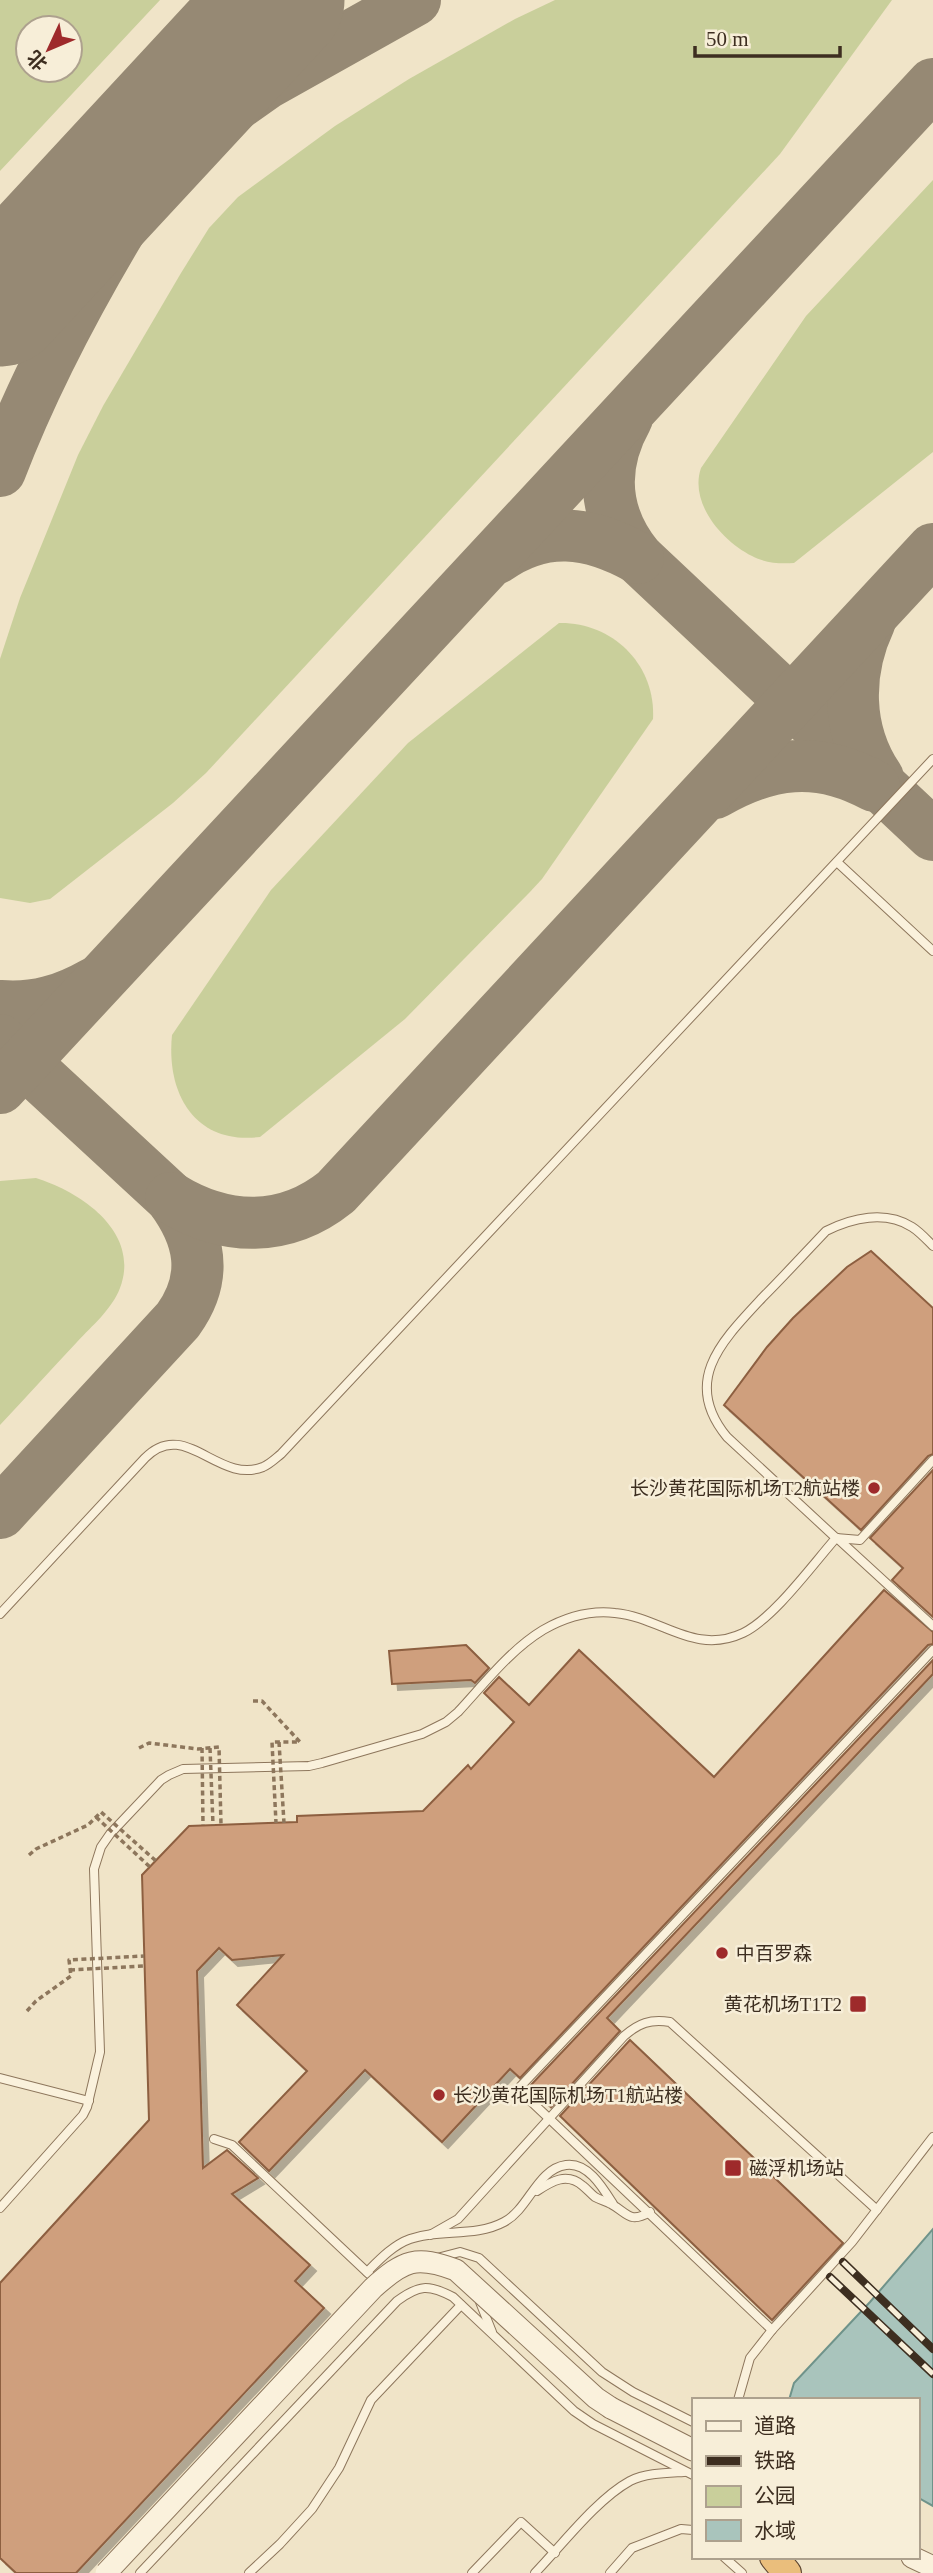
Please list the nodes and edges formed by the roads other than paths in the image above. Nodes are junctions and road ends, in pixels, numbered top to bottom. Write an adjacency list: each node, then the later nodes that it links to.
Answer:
1 (933, 759): 2 (lane)
2 (837, 862): 3 (lane); 7 (lane)
3 (933, 951)
4 (933, 1246): 6 (lane)
5 (933, 1460): 6 (lane)
6 (836, 1538): 8 (lane); 11 (lane)
7 (0, 1614)
8 (933, 1626)
9 (933, 1650): 12 (lane)
10 (0, 2078): 11 (lane)
11 (89, 2101): 17 (lane)
12 (549, 2117): 18 (lane); 19 (lane); 20 (lane)
13 (933, 2137): 18 (lane)
14 (214, 2138): 22 (lane)
15 (533, 2194): 16 (lane); 16 (lane); 20 (lane)
16 (612, 2204): 19 (lane)
17 (0, 2208)
18 (877, 2210): 25 (lane)
19 (650, 2213): 25 (lane)
20 (430, 2235): 22 (lane)
21 (407, 2268): 23 (lane); 26 (lane); 28 (lane); 39 (lane)
22 (367, 2272): 23 (lane)
23 (371, 2281): 37 (lane)
24 (461, 2305): 26 (lane); 40 (lane); 41 (lane)
25 (772, 2330): 27 (lane)
26 (493, 2335): 30 (lane)
27 (738, 2398)
28 (692, 2421)
29 (692, 2449): 38 (street, bridge)
30 (690, 2474): 32 (lane)
31 (692, 2530): 44 (lane)
32 (555, 2553): 42 (lane); 43 (lane)
33 (726, 2559): 45 (lane)
34 (776, 2559): 46 (highway)
35 (916, 2559): 36 (street)
36 (933, 2567)
37 (99, 2573)
38 (106, 2573)
39 (118, 2573)
40 (140, 2573)
41 (249, 2573)
42 (472, 2573)
43 (536, 2573)
44 (610, 2573)
45 (742, 2573)
46 (787, 2573)

